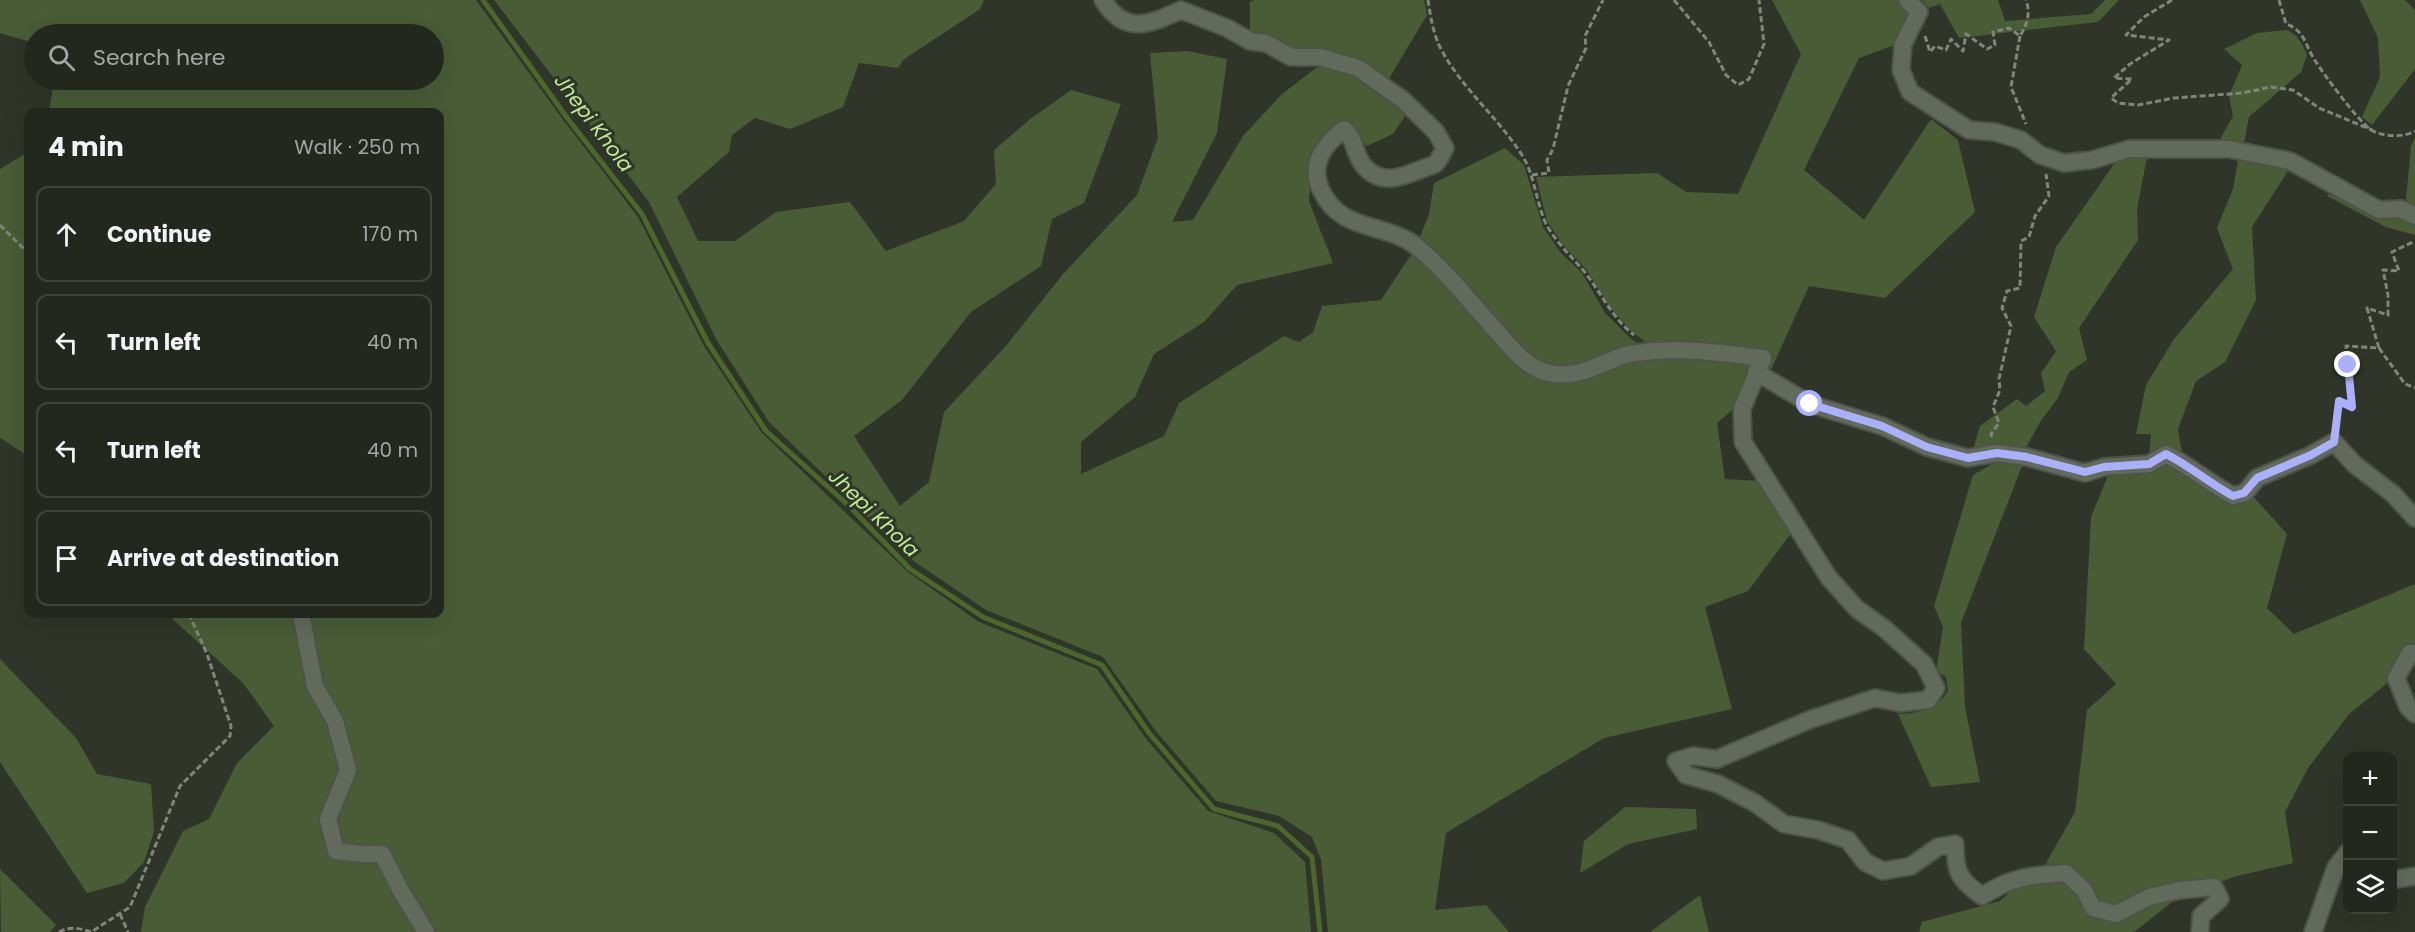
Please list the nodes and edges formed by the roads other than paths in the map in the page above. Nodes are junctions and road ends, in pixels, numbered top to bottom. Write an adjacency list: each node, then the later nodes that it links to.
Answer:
1 (1103, 0): 4 (street)
2 (1913, 6): 3 (street)
3 (2415, 216)
4 (1756, 372): 5 (street); 13 (street)
5 (2415, 518)
6 (302, 618): 12 (street)
7 (2415, 653): 8 (street)
8 (2415, 714)
9 (2343, 858): 14 (street)
10 (2415, 876): 11 (street)
11 (2397, 879)
12 (426, 932)
13 (2200, 932)
14 (2313, 932)

